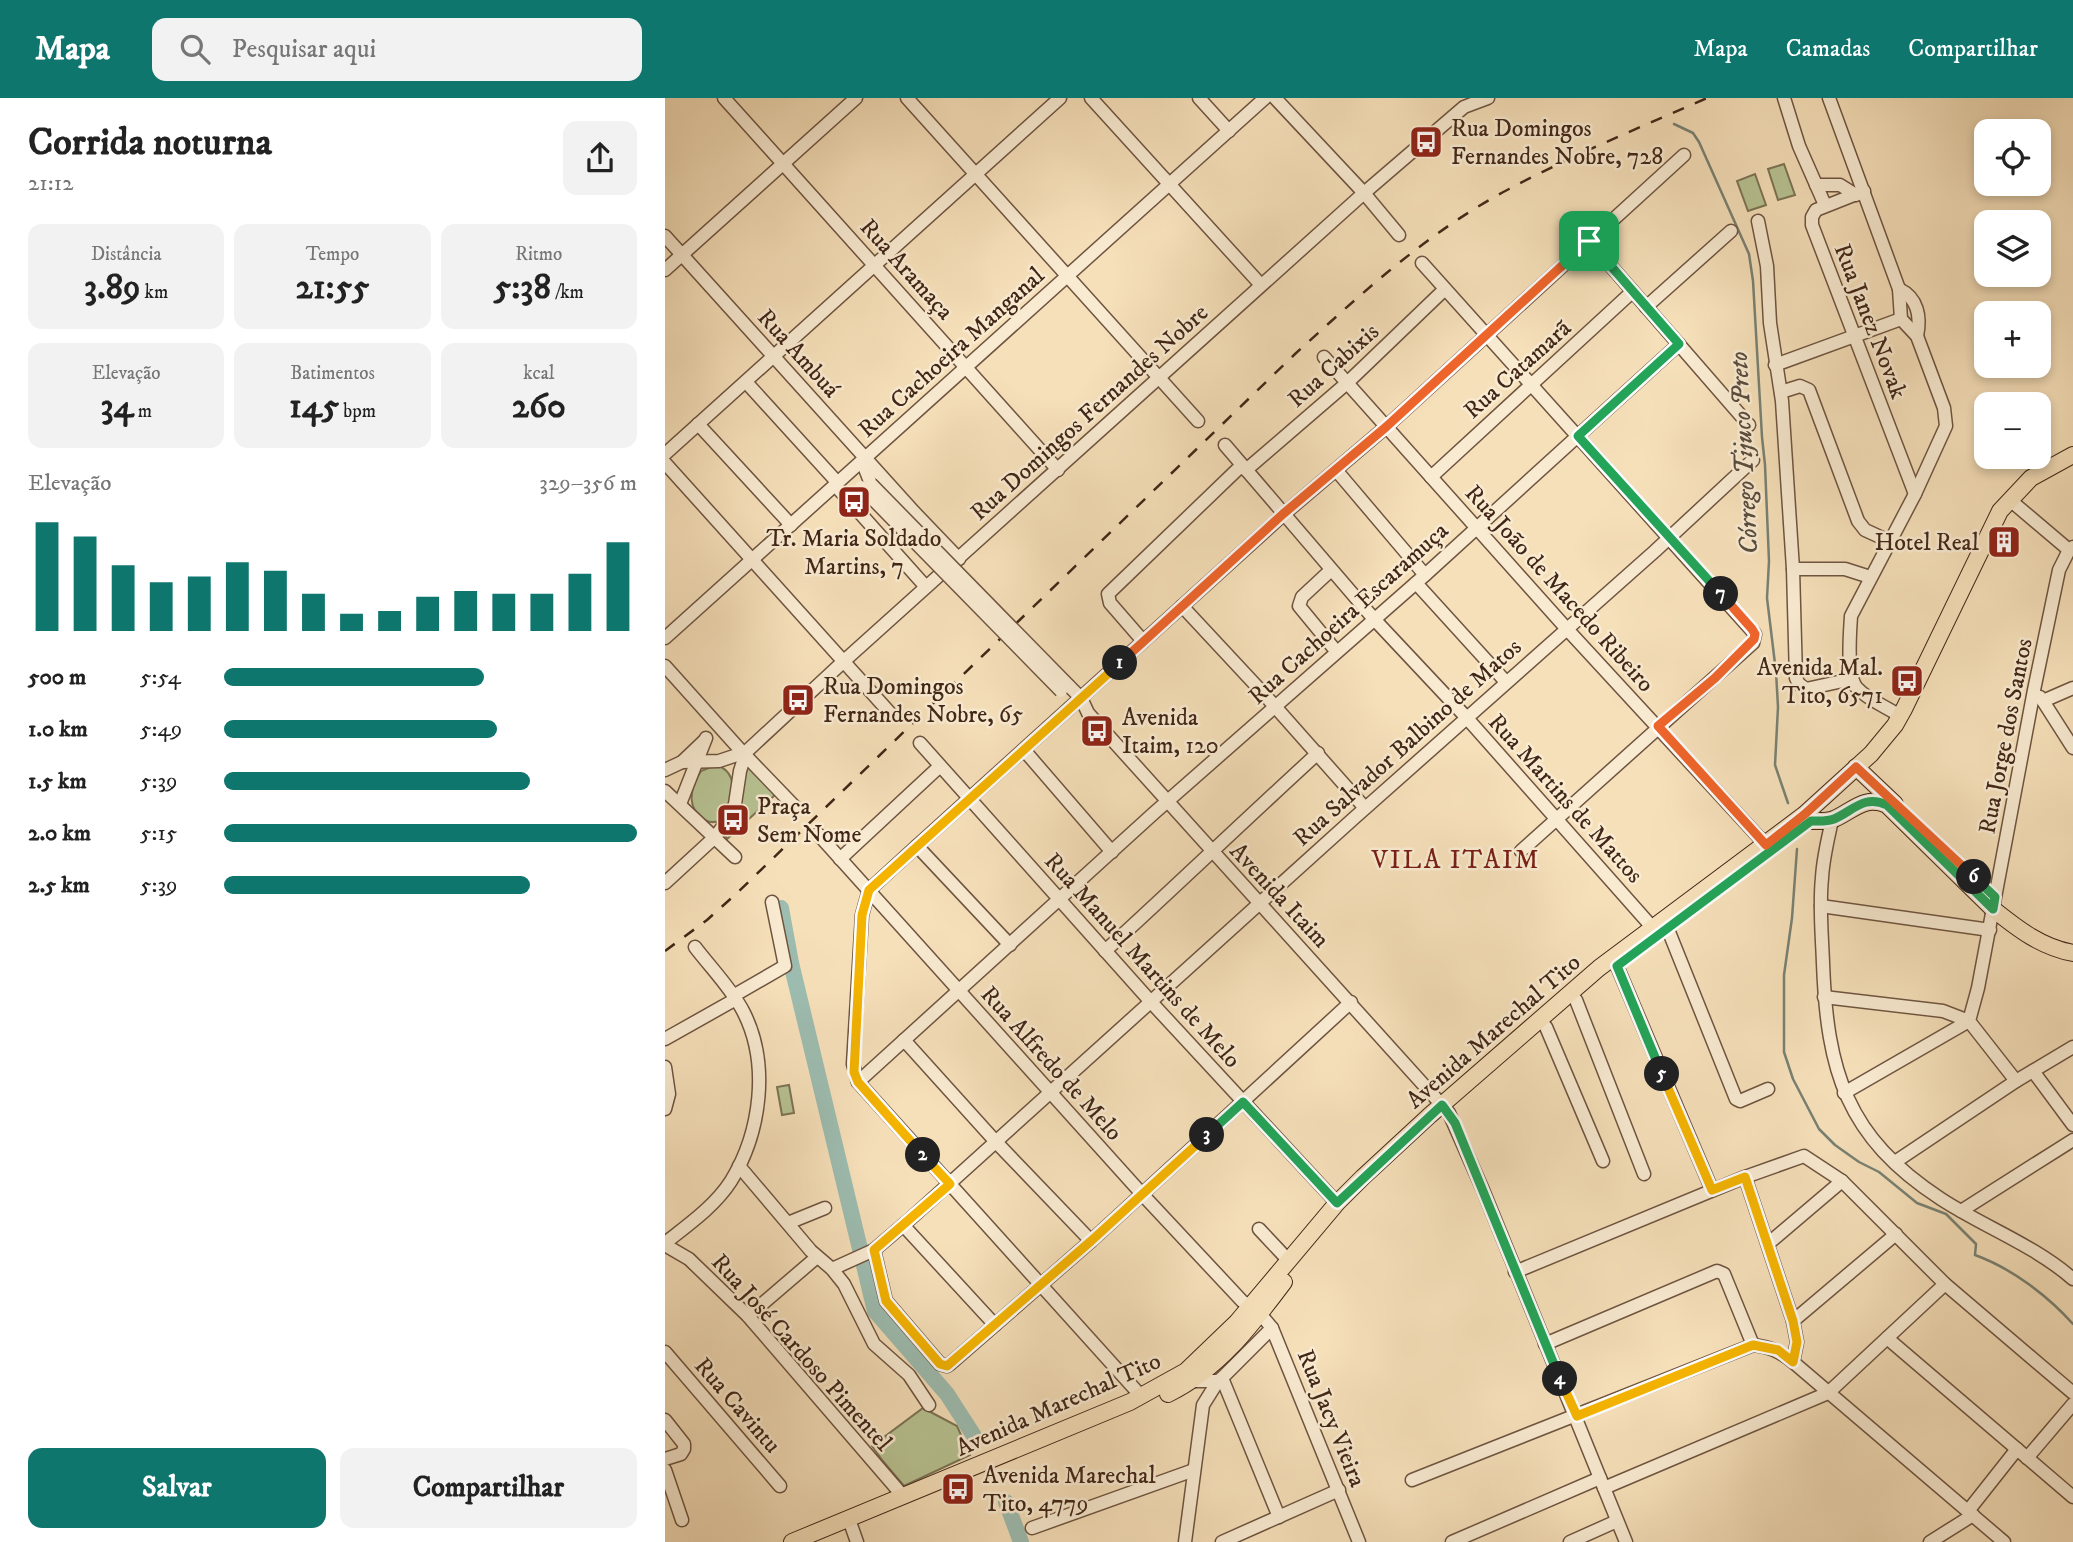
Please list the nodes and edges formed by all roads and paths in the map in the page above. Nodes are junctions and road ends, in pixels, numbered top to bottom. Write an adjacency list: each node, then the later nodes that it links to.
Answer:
1 (724, 98): 15 (street, Rua Aramaça)
2 (856, 98): 15 (street)
3 (907, 98): 16 (street)
4 (1060, 98): 16 (street)
5 (1090, 98): 17 (street)
6 (1199, 98): 13 (street)
7 (1265, 98): 13 (street, Rua Cachoeira Manganal)
8 (1275, 98): 19 (street)
9 (1488, 98): 12 (street)
10 (1784, 98): 18 (street)
11 (1829, 98): 20 (street)
12 (1467, 101): 19 (street, Rua Domingos Fernandes Nobre)
13 (1229, 131): 17 (street, Rua Cachoeira Manganal)
14 (1684, 155): 26 (street)
15 (784, 164): 27 (street); 29 (street, Rua Aramaça)
16 (975, 174): 29 (street); 31 (street)
17 (1169, 184): 31 (street, Rua Cachoeira Manganal); 32 (street)
18 (1816, 185): 20 (street); 21 (street)
19 (1364, 193): 24 (street); 32 (street, Rua Domingos Fernandes Nobre)
20 (1862, 196): 21 (street); 34 (street)
21 (1825, 205): 40 (street, Rua Janez Novak)
22 (1758, 221): 44 (street)
23 (1731, 232): 36 (street)
24 (1399, 235)
25 (665, 236): 27 (street, Rua Ambuá)
26 (1589, 241): 35 (street); 38 (street)
27 (682, 255): 30 (street); 42 (street, Rua Ambuá)
28 (1422, 263): 33 (street)
29 (875, 265): 42 (street); 45 (street, Rua Aramaça)
30 (665, 271)
31 (1067, 276): 45 (street, Rua Cachoeira Manganal); 46 (street)
32 (1261, 285): 46 (street, Rua Domingos Fernandes Nobre)
33 (1445, 289): 38 (street); 48 (street, Rua Cabixis)
34 (1899, 289): 37 (street); 39 (street)
35 (1632, 292): 36 (street); 49 (street, Rua Catamarã)
36 (1646, 307): 41 (street)
37 (1901, 318): 39 (street); 40 (street)
38 (1487, 334): 49 (street); 54 (street)
39 (1917, 336): 69 (street)
40 (1854, 337): 44 (street); 69 (street, Rua Janez Novak)
41 (1679, 344): 53 (street); 55 (street, Rua Cachoeira Escaramuça)
42 (774, 356): 47 (street); 58 (street, Rua Ambuá)
43 (1324, 357): 48 (street, Rua João de Macedo Ribeiro)
44 (1776, 365): 50 (street)
45 (967, 367): 58 (street, Rua Cachoeira Manganal); 63 (street, Rua Aramaça)
46 (1161, 377): 51 (street); 63 (street, Rua Domingos Fernandes Nobre)
47 (746, 382): 52 (street); 67 (street)
48 (1347, 383): 54 (street, Rua João de Macedo Ribeiro); 62 (street, Rua Cabixis)
49 (1531, 384): 55 (street); 66 (street, Rua Catamarã)
50 (1781, 392): 75 (street); 79 (street)
51 (1198, 421)
52 (698, 425): 57 (street); 72 (street)
53 (1749, 425)
54 (1386, 427): 64 (street); 66 (street, Rua João de Macedo Ribeiro)
55 (1578, 436): 73 (street, Rua Cachoeira Escaramuça); 74 (street)
56 (1225, 445): 62 (street, Rua Martins de Mattos)
57 (665, 454)
58 (863, 459): 65 (street, Rua Cachoeira Manganal); 68 (street, Avenida Itaim); 77 (street, Rua Ambuá)
59 (2067, 459): 70 (main road, Avenida Marechal Tito)
60 (1753, 460): 74 (street, Rua Salvador Balbino de Matos)
61 (665, 463): 78 (street)
62 (1244, 467): 71 (street, Rua Martins de Mattos); 88 (street, Rua Cabixis)
63 (1058, 470): 77 (street, Rua Domingos Fernandes Nobre)
64 (1336, 470): 71 (street); 82 (street)
65 (848, 473): 67 (street, Rua Cachoeira Manganal); 68 (street, Avenida Itaim)
66 (1431, 477): 73 (street, Rua João de Macedo Ribeiro)
67 (836, 484): 72 (street, Rua Cachoeira Manganal); 83 (street)
68 (866, 486): 96 (street, Avenida Itaim, bridge)
69 (1915, 494): 75 (street)
70 (2013, 503): 76 (street); 100 (main road, Avenida Marechal Tito)
71 (1283, 514): 80 (street, Rua Martins de Mattos); 84 (street)
72 (791, 525): 78 (street, Rua Cachoeira Manganal)
73 (1476, 528): 82 (street, Rua Cachoeira Escaramuça); 86 (street, Rua João de Macedo Ribeiro)
74 (1670, 537): 86 (street, Rua Salvador Balbino de Matos); 102 (street)
75 (1889, 541): 81 (street)
76 (2071, 548): 95 (street, Rua Jorge dos Santos)
77 (959, 559): 83 (street, Rua Domingos Fernandes Nobre)
78 (752, 560): 87 (street, Rua Cachoeira Manganal); 90 (street)
79 (1793, 569): 81 (street); 92 (street)
80 (1331, 570): 85 (street, Rua Martins de Mattos); 89 (street)
81 (1870, 577): 92 (street)
82 (1420, 579): 85 (street, Rua Cachoeira Escaramuça); 93 (street)
83 (926, 587): 90 (street, Rua Domingos Fernandes Nobre)
84 (1182, 606): 88 (street); 98 (street)
85 (1374, 619): 89 (street, Rua Cachoeira Escaramuça); 101 (street, Rua Martins de Mattos)
86 (1566, 628): 93 (street, Rua Salvador Balbino de Matos); 102 (street, Rua João de Macedo Ribeiro)
87 (665, 638)
88 (1143, 642): 96 (street)
89 (1336, 651): 98 (street, Rua Cachoeira Escaramuça)
90 (844, 661): 99 (street); 109 (street, Rua Domingos Fernandes Nobre)
91 (665, 666): 103 (street)
92 (1852, 679): 100 (street)
93 (1506, 682): 101 (street, Rua Salvador Balbino de Matos)
94 (2073, 688): 97 (street)
95 (2034, 690): 97 (street); 139 (street, Rua Jorge dos Santos)
96 (1077, 701): 107 (street); 118 (street, Avenida Itaim)
97 (2043, 701): 106 (street)
98 (1275, 706): 108 (street); 118 (street, Rua Cachoeira Escaramuça)
99 (890, 713)
100 (1900, 716): 114 (main road, Avenida Marechal Tito)
101 (1466, 717): 122 (street, Rua Salvador Balbino de Matos); 123 (street, Rua Martins de Mattos)
102 (1658, 726): 123 (street); 128 (street, Rua João de Macedo Ribeiro)
103 (720, 727): 104 (street); 109 (street)
104 (706, 738): 111 (street); 112 (street)
105 (920, 743): 113 (street, Rua Manuel Martins de Melo)
106 (2073, 748)
107 (1024, 750): 117 (street); 132 (street)
108 (1318, 753): 122 (street); 130 (street)
109 (745, 754): 110 (street, Rua Domingos Fernandes Nobre); 115 (street); 121 (street)
110 (719, 761): 111 (street, Rua Domingos Fernandes Nobre); 115 (street)
111 (698, 762): 112 (street, Rua Domingos Fernandes Nobre); 120 (street)
112 (673, 766)
113 (940, 766): 117 (street, Rua Manuel Martins de Melo); 134 (street)
114 (1862, 774): 119 (main road); 125 (main road, Avenida Marechal Tito); 128 (main road, Avenida Marechal Tito); 139 (main road)
115 (739, 779): 127 (street)
116 (665, 791): 120 (street)
117 (969, 799): 129 (street); 137 (street, Rua Manuel Martins de Melo)
118 (1167, 802): 130 (street, Avenida Itaim); 132 (street, Rua Cachoeira Escaramuça)
119 (1869, 802): 124 (main road); 139 (main road)
120 (680, 804): 127 (street)
121 (795, 807)
122 (1365, 808): 140 (street, Rua Salvador Balbino de Matos)
123 (1556, 819): 131 (street); 142 (street, Rua Martins de Mattos)
124 (1832, 820): 125 (main road); 141 (street)
125 (1811, 821): 142 (main road, Avenida Marechal Tito)
126 (818, 834): 134 (street, Rua Alfredo de Melo)
127 (715, 837): 133 (street); 135 (street)
128 (1766, 845): 142 (main road, Avenida Marechal Tito)
129 (917, 846): 136 (street); 144 (street)
130 (1212, 851): 140 (street, Avenida Itaim); 147 (street)
131 (1521, 851)
132 (1112, 852): 137 (street, Rua Cachoeira Escaramuça)
133 (735, 857)
134 (840, 859): 136 (street, Rua Alfredo de Melo)
135 (665, 883)
136 (869, 890): 150 (street, Rua Alfredo de Melo); 164 (street)
137 (1059, 900): 144 (street, Rua Cachoeira Escaramuça); 147 (street, Rua Manuel Martins de Melo)
138 (772, 901): 152 (street)
139 (1994, 903): 143 (street, Rua Jorge dos Santos); 145 (main road); 148 (main road)
140 (1259, 904): 154 (street, Rua Salvador Balbino de Matos); 155 (street, Avenida Itaim)
141 (1821, 906): 143 (street); 151 (street)
142 (1660, 927): 149 (main road, Avenida Marechal Tito); 165 (street, Rua Martins de Mattos); 170 (main road, Avenida Marechal Tito)
143 (1990, 930): 156 (street, Rua Jorge dos Santos)
144 (1010, 945): 150 (street, Rua Cachoeira Escaramuça)
145 (2073, 945)
146 (695, 947): 152 (street)
147 (1105, 951): 154 (street, Rua Manuel Martins de Melo)
148 (2073, 953)
149 (1617, 966): 153 (main road, Avenida Marechal Tito); 181 (street)
150 (959, 990): 159 (street, Rua Cachoeira Escaramuça); 166 (street, Rua Alfredo de Melo)
151 (1824, 997): 156 (street); 167 (street)
152 (734, 998): 158 (street); 176 (street)
153 (1576, 1000): 157 (main road, Avenida Marechal Tito); 177 (street)
154 (1151, 1002): 166 (street, Rua Salvador Balbino de Matos); 168 (street, Rua Manuel Martins de Melo)
155 (1351, 1002): 168 (street); 170 (street, Avenida Itaim)
156 (1969, 1021): 163 (street); 167 (street)
157 (1546, 1027): 170 (main road, Avenida Marechal Tito); 174 (street)
158 (665, 1039)
159 (904, 1040): 164 (street, Rua Cachoeira Escaramuça); 173 (street)
160 (2073, 1047): 162 (street)
161 (665, 1067): 169 (street)
162 (2033, 1071): 163 (street); 171 (street)
163 (2016, 1081): 175 (street)
164 (858, 1082): 180 (street)
165 (1768, 1090)
166 (1051, 1092): 173 (street, Rua Salvador Balbino de Matos); 182 (street, Rua Alfredo de Melo)
167 (1845, 1093): 175 (street)
168 (1243, 1102): 182 (street); 183 (street, Rua Manuel Martins de Melo)
169 (665, 1109)
170 (1445, 1109): 183 (main road, Avenida Marechal Tito); 197 (street, Avenida Itaim); 201 (main road, Avenida Marechal Tito)
171 (2073, 1125)
172 (2073, 1140): 185 (street)
173 (996, 1142): 180 (street, Rua Salvador Balbino de Matos); 190 (street)
174 (1603, 1161)
175 (1895, 1162): 185 (street)
176 (739, 1166): 186 (street); 192 (street)
177 (1644, 1174)
178 (1745, 1177): 179 (street); 181 (street); 191 (street)
179 (1842, 1181): 189 (street); 191 (street)
180 (950, 1184): 187 (street, Rua Salvador Balbino de Matos); 200 (street)
181 (1712, 1190): 197 (street)
182 (1142, 1194): 190 (street); 201 (street, Rua Alfredo de Melo)
183 (1337, 1203): 195 (main road, Avenida Marechal Tito)
184 (825, 1208): 186 (street)
185 (1961, 1211): 198 (street)
186 (788, 1223): 194 (street)
187 (903, 1225): 193 (street, Rua Salvador Balbino de Matos); 204 (street)
188 (1259, 1229): 195 (street)
189 (1896, 1234): 199 (street); 203 (street)
190 (1091, 1241): 200 (street)
191 (1769, 1243): 203 (street)
192 (665, 1244): 202 (street, Rua José Cardoso Pimentel)
193 (871, 1252): 196 (street, Rua Salvador Balbino de Matos); 204 (street)
194 (817, 1257): 196 (street); 202 (street)
195 (1289, 1261): 201 (main road, Avenida Marechal Tito)
196 (832, 1269): 217 (street)
197 (1515, 1272): 207 (street, Avenida Itaim)
198 (2073, 1279)
199 (1945, 1284): 206 (street); 214 (street)
200 (1040, 1286): 204 (street); 215 (street)
201 (1254, 1311): 205 (street, Rua Jacy Vieira); 211 (main road, Avenida Marechal Tito)
202 (748, 1316): 229 (street, Rua José Cardoso Pimentel)
203 (1793, 1321): 210 (street)
204 (995, 1325)
205 (1272, 1328): 212 (street); 228 (street, Rua Jacy Vieira)
206 (1887, 1338): 213 (street); 221 (street)
207 (1545, 1344): 208 (street); 219 (street, Avenida Itaim)
208 (1753, 1345): 210 (street); 219 (street)
209 (665, 1352): 227 (street, Rua Cavintu)
210 (1793, 1362): 213 (street)
211 (1189, 1376): 212 (street); 215 (main road, Avenida Marechal Tito); 218 (street); 236 (main road, Avenida Marechal Tito)
212 (1220, 1380): 218 (street); 233 (street)
213 (1828, 1393): 226 (street); 232 (street)
214 (2073, 1393)
215 (1141, 1396): 229 (main road, Avenida Marechal Tito)
216 (2073, 1404): 221 (street)
217 (929, 1405)
218 (1203, 1405): 224 (street)
219 (1577, 1416): 225 (street); 226 (street, Avenida Itaim)
220 (665, 1420): 222 (street)
221 (2022, 1453): 230 (street); 232 (street)
222 (665, 1459)
223 (665, 1470): 234 (street)
224 (1194, 1470): 237 (street); 242 (street)
225 (1412, 1480)
226 (1602, 1483): 235 (street, Avenida Itaim); 245 (street)
227 (780, 1486)
228 (1339, 1490): 233 (street); 244 (street, Rua Jacy Vieira)
229 (903, 1496): 231 (main road, Avenida Marechal Tito)
230 (2073, 1497)
231 (885, 1503): 236 (main road); 239 (main road, Avenida Marechal Tito)
232 (1970, 1513): 238 (street); 248 (street)
233 (1279, 1517): 243 (street)
234 (682, 1520)
235 (1618, 1521): 246 (street); 247 (street, Avenida Itaim)
236 (851, 1525): 240 (main road, Avenida Marechal Tito); 241 (street)
237 (1032, 1528)
238 (1989, 1537): 249 (street)
239 (792, 1542)
240 (811, 1542)
241 (857, 1542)
242 (1185, 1542)
243 (1222, 1542)
244 (1359, 1542)
245 (1452, 1542)
246 (1570, 1542)
247 (1626, 1542)
248 (1930, 1542)
249 (2004, 1542)

